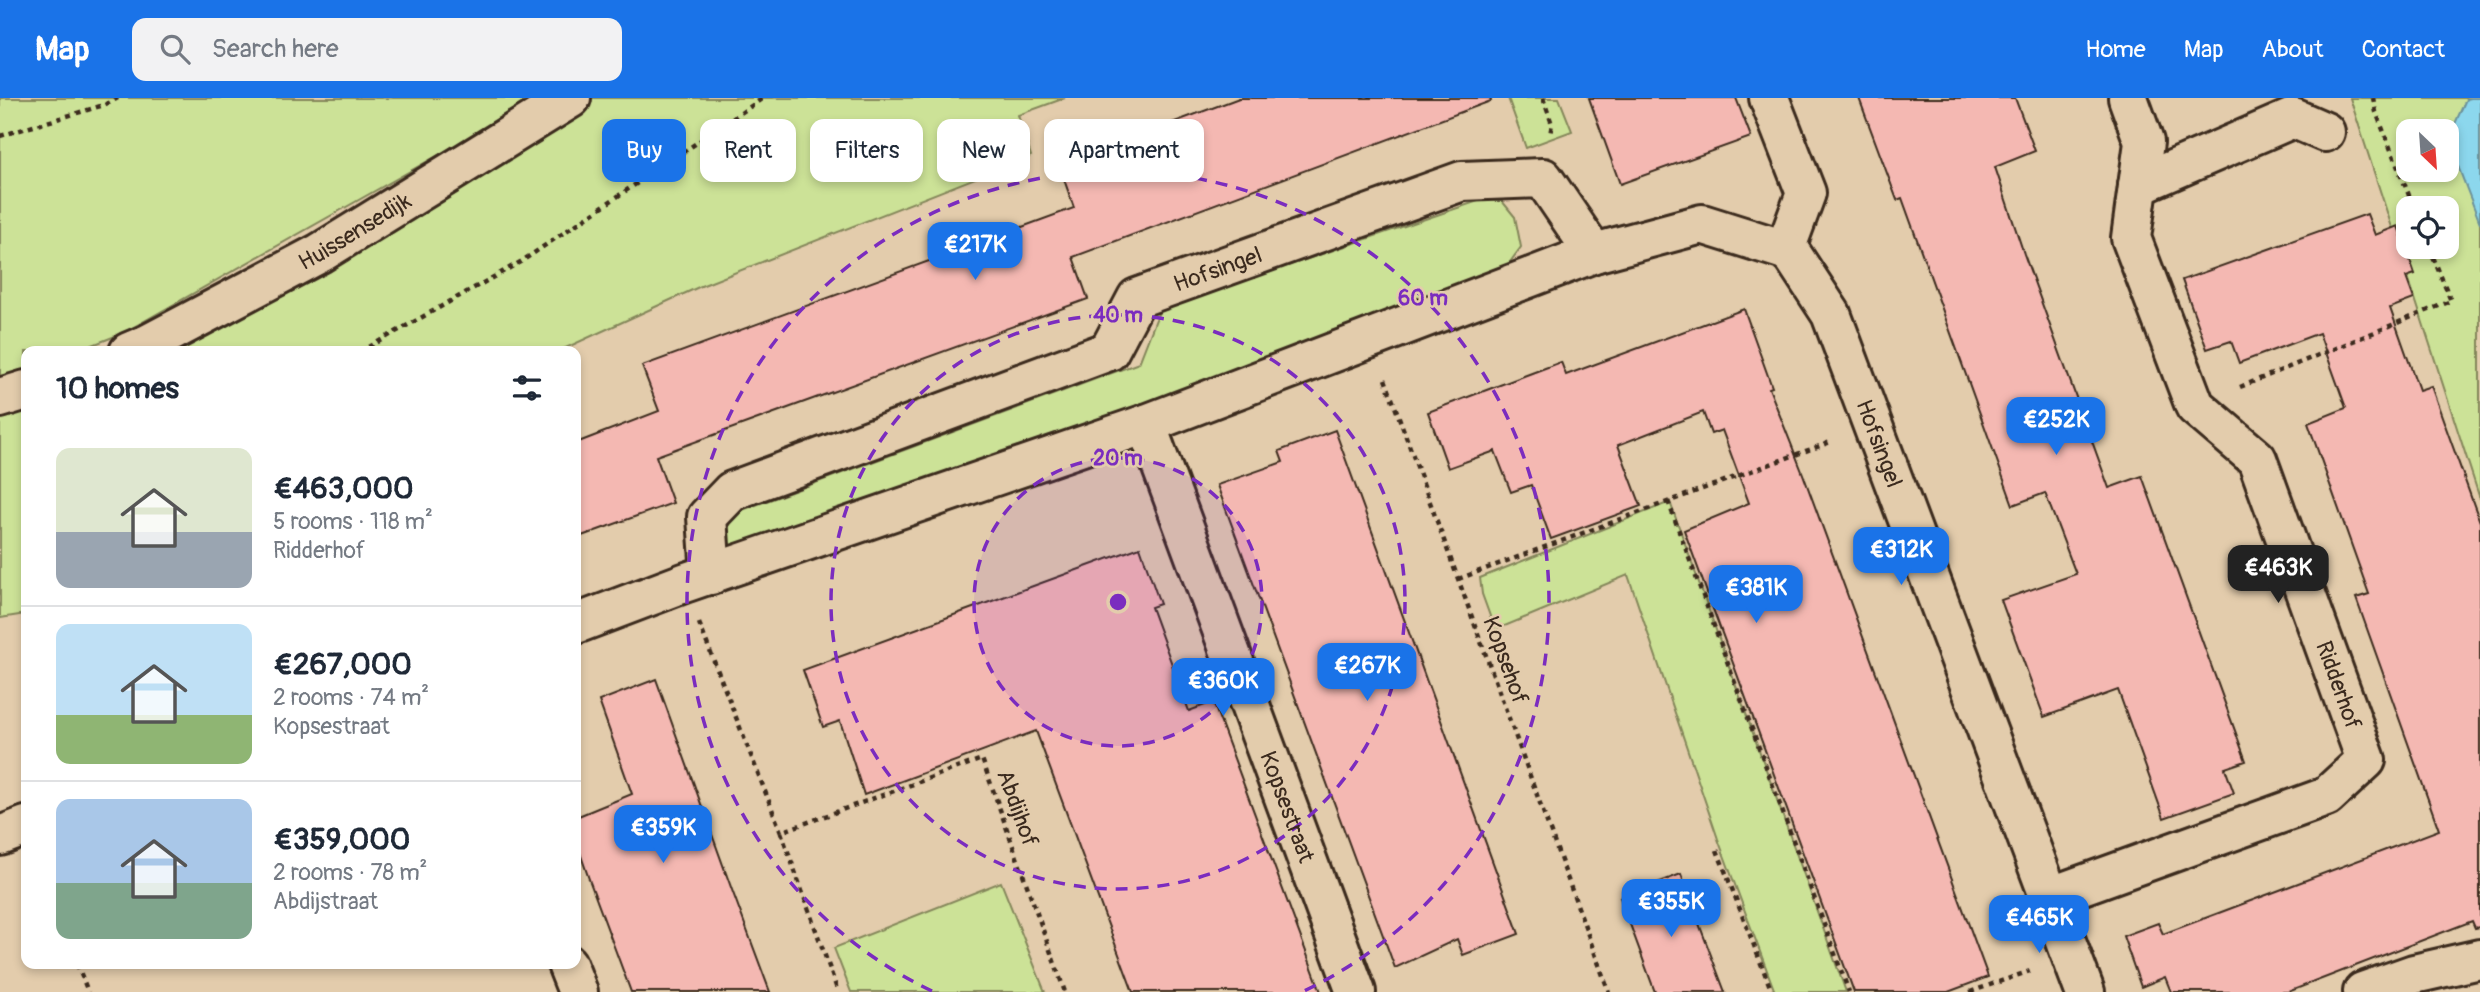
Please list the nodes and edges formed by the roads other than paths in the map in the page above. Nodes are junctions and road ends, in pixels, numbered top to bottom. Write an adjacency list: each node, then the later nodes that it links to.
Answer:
1 (571, 98): 8 (street, Huissensedijk)
2 (1769, 98): 6 (street)
3 (2127, 98): 5 (street, Ridderhof)
4 (2325, 132): 5 (street)
5 (2138, 185): 16 (street, Ridderhof)
6 (1785, 250): 7 (street); 16 (street, Hofsingel)
7 (1594, 253): 11 (street); 12 (street, Hofsingel)
8 (143, 346)
9 (21, 392): 10 (street)
10 (0, 398)
11 (1146, 424): 12 (street); 20 (street, Kopsestraat)
12 (697, 579): 13 (street)
13 (581, 622)
14 (21, 828): 15 (street)
15 (0, 836)
16 (2049, 897): 21 (street, Hofsingel)
17 (2480, 959): 22 (street)
18 (569, 969): 19 (street)
19 (578, 992)
20 (1356, 992)
21 (2085, 992)
22 (2363, 992)

